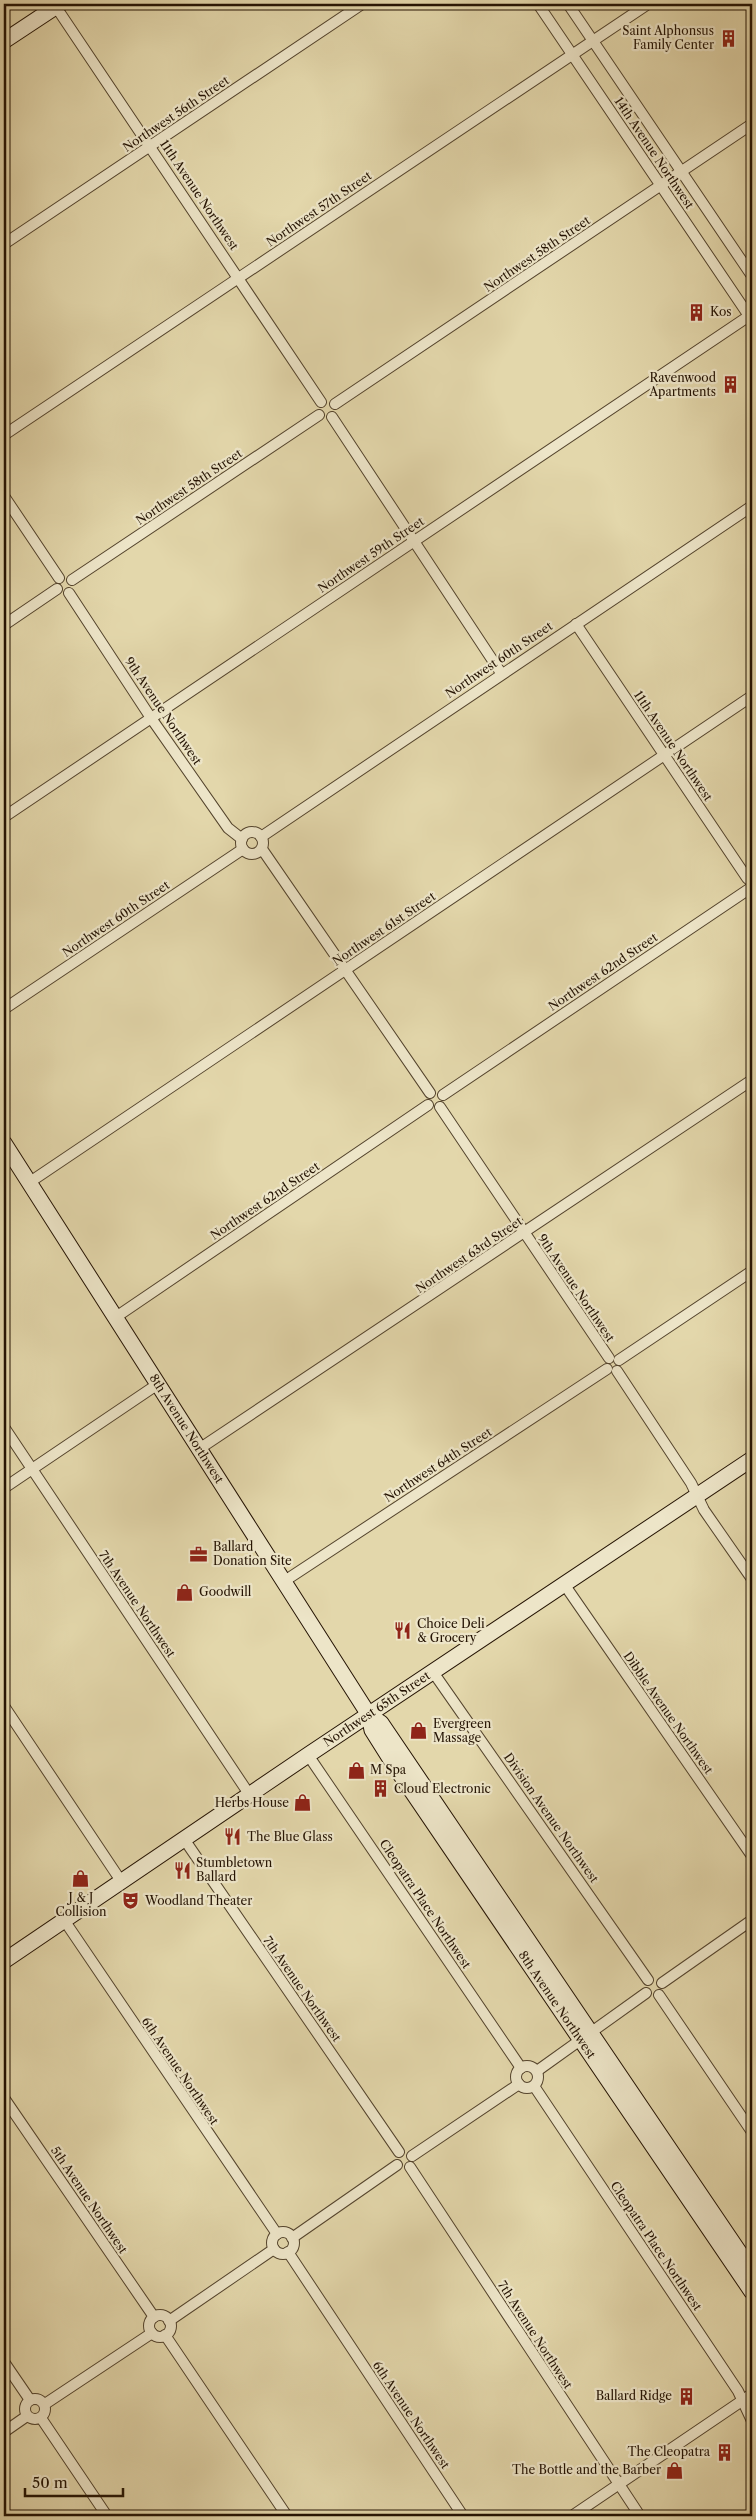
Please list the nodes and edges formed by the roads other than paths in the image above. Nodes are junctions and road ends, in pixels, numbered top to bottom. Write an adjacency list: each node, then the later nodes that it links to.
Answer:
1 (362, 4): 10 (street, Northwest 56th Street)
2 (538, 4): 8 (street, 14th Avenue Northwest)
3 (568, 4): 6 (street, 14th Avenue Northwest)
4 (648, 4): 6 (street, Northwest 57th Street)
5 (57, 5): 7 (main road); 10 (street, 11th Avenue Northwest)
6 (593, 41): 8 (street, Northwest 57th Street); 11 (street, 14th Avenue Northwest)
7 (4, 42)
8 (573, 54): 12 (street, 14th Avenue Northwest); 15 (street, Northwest 57th Street)
9 (752, 124): 11 (street, Northwest 58th Street)
10 (150, 146): 13 (street, Northwest 56th Street); 15 (street, 11th Avenue Northwest)
11 (682, 171): 12 (street, Northwest 58th Street); 14 (street, 14th Avenue Northwest)
12 (661, 185): 16 (street, 14th Avenue Northwest); 18 (street, Northwest 58th Street)
13 (4, 244)
14 (752, 276)
15 (239, 277): 17 (street, 11th Avenue Northwest); 21 (street, Northwest 57th Street)
16 (751, 315): 24 (street, Northwest 59th Street)
17 (321, 402): 18 (street); 19 (street)
18 (335, 404): 20 (street)
19 (320, 415): 20 (street); 26 (street, Northwest 58th Street)
20 (332, 417): 24 (street)
21 (4, 435)
22 (4, 496): 25 (street)
23 (752, 506): 29 (street, Northwest 60th Street)
24 (414, 542): 31 (street); 33 (street, Northwest 59th Street)
25 (59, 578): 26 (street); 27 (street)
26 (72, 580): 28 (street)
27 (57, 589): 28 (street); 30 (street)
28 (69, 593): 33 (street, 9th Avenue Northwest)
29 (576, 624): 31 (street, Northwest 60th Street); 34 (street, 11th Avenue Northwest)
30 (4, 626)
31 (501, 673): 36 (street, Northwest 60th Street)
32 (752, 696): 34 (street, Northwest 61st Street)
33 (151, 718): 35 (street, Northwest 59th Street); 37 (street, 9th Avenue Northwest)
34 (664, 755): 39 (street, 11th Avenue Northwest); 41 (street, Northwest 61st Street)
35 (4, 816)
36 (261, 837): 37 (street); 38 (street)
37 (242, 844): 38 (street); 42 (street, Northwest 60th Street)
38 (262, 849): 41 (street)
39 (752, 882)
40 (752, 887): 45 (street, Northwest 62nd Street)
41 (345, 970): 44 (street); 49 (street, Northwest 61st Street)
42 (4, 1009)
43 (752, 1080): 50 (street, Northwest 63rd Street)
44 (430, 1093): 45 (street); 46 (street)
45 (443, 1095): 47 (street)
46 (428, 1105): 47 (street); 52 (street, Northwest 62nd Street)
47 (440, 1108): 50 (street, 9th Avenue Northwest)
48 (4, 1143): 49 (main road, 8th Avenue Northwest)
49 (30, 1182): 52 (main road, 8th Avenue Northwest)
50 (524, 1233): 53 (street, 9th Avenue Northwest); 56 (street, Northwest 63rd Street)
51 (752, 1271): 53 (street, Northwest 64th Street)
52 (116, 1317): 54 (main road, 8th Avenue Northwest)
53 (613, 1364): 60 (street, 9th Avenue Northwest); 62 (street, Northwest 64th Street)
54 (158, 1384): 56 (main road, 8th Avenue Northwest); 58 (street)
55 (4, 1427): 58 (street, 7th Avenue Northwest)
56 (199, 1449): 62 (main road, 8th Avenue Northwest)
57 (752, 1459): 60 (main road, Northwest 65th Street)
58 (32, 1469): 59 (street); 68 (street, 7th Avenue Northwest)
59 (4, 1488)
60 (697, 1496): 61 (street, 9th Avenue Northwest); 63 (main road, Northwest 65th Street)
61 (752, 1579)
62 (284, 1582): 66 (main road, 8th Avenue Northwest)
63 (564, 1584): 64 (main road, Northwest 65th Street); 70 (street, Dibble Avenue Northwest)
64 (433, 1672): 66 (main road, Northwest 65th Street); 75 (street, Division Avenue Northwest)
65 (4, 1706): 71 (street)
66 (369, 1714): 67 (main road, Northwest 65th Street); 79 (main road, 8th Avenue Northwest)
67 (308, 1755): 68 (main road, Northwest 65th Street); 80 (street, Cleopatra Place Northwest)
68 (249, 1794): 69 (main road, Northwest 65th Street)
69 (184, 1840): 71 (main road, Northwest 65th Street); 86 (street, 7th Avenue Northwest)
70 (752, 1856)
71 (121, 1881): 72 (main road, Northwest 65th Street)
72 (64, 1920): 74 (main road, Northwest 65th Street); 90 (street, 6th Avenue Northwest)
73 (752, 1920): 76 (street)
74 (4, 1961)
75 (648, 1980): 76 (street); 77 (street)
76 (662, 1983): 78 (street)
77 (646, 1993): 78 (street); 79 (street)
78 (659, 1995): 85 (street)
79 (586, 2036): 81 (street); 94 (main road, 8th Avenue Northwest); 95 (main road, 8th Avenue Northwest)
80 (521, 2068): 81 (street); 82 (street)
81 (537, 2071): 83 (street)
82 (518, 2084): 83 (street); 87 (street)
83 (534, 2086): 103 (street, Cleopatra Place Northwest)
84 (4, 2098): 96 (street, 5th Avenue Northwest)
85 (752, 2132)
86 (399, 2152): 87 (street); 88 (street)
87 (412, 2156): 89 (street)
88 (397, 2165): 89 (street); 91 (street)
89 (410, 2167): 109 (street, 7th Avenue Northwest)
90 (277, 2234): 91 (street); 92 (street)
91 (292, 2238): 93 (street)
92 (274, 2249): 93 (street); 97 (street)
93 (288, 2252): 112 (street, 6th Avenue Northwest)
94 (752, 2271)
95 (752, 2292)
96 (154, 2317): 97 (street); 98 (street)
97 (169, 2321): 99 (street)
98 (152, 2334): 99 (street); 104 (street)
99 (165, 2335): 111 (street)
100 (4, 2362): 102 (street)
101 (752, 2394): 103 (street)
102 (30, 2400): 104 (street); 105 (street)
103 (742, 2401): 107 (street, Cleopatra Place Northwest); 109 (street)
104 (45, 2404): 106 (street)
105 (27, 2416): 106 (street); 108 (street)
106 (41, 2418): 110 (street)
107 (752, 2421)
108 (4, 2432)
109 (619, 2485): 113 (street); 114 (street, 7th Avenue Northwest)
110 (107, 2516)
111 (287, 2516)
112 (463, 2516)
113 (572, 2516)
114 (640, 2516)

